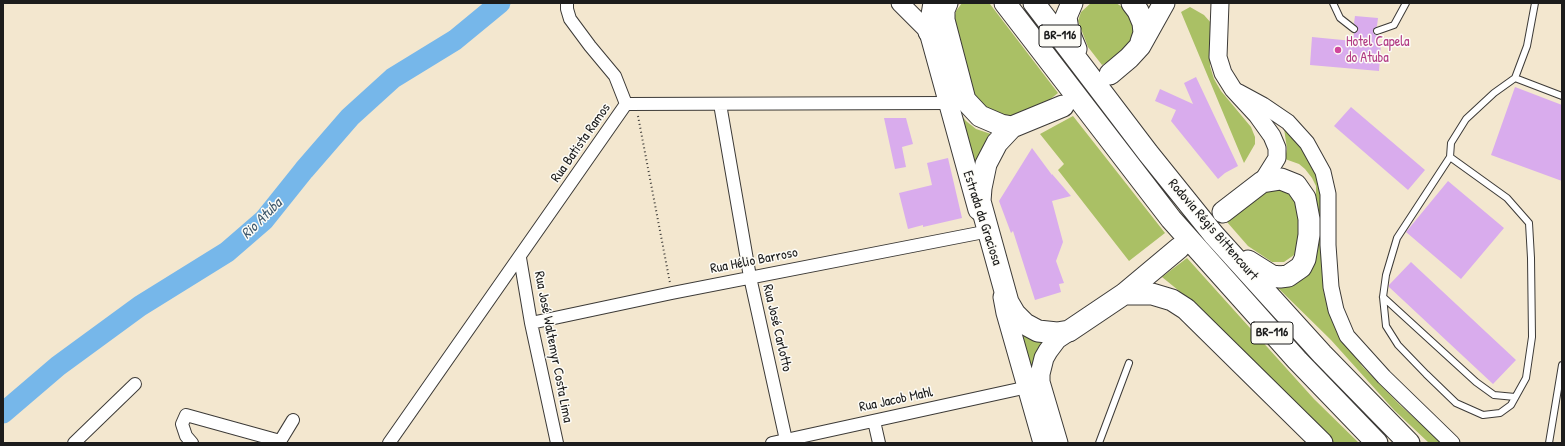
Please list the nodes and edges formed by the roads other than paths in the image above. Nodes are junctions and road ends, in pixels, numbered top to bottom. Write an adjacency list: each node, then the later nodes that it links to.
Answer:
1 (567, 3): 27 (street)
2 (900, 3): 18 (main road, Estrada da Graciosa)
3 (934, 3): 18 (highway)
4 (947, 3): 29 (highway)
5 (999, 3): 15 (highway)
6 (1005, 3): 15 (highway, Rodovia Régis Bittencourt / BR-116)
7 (1034, 3): 20 (highway, Rodovia Régis Bittencourt / BR-116)
8 (1072, 3): 20 (highway)
9 (1132, 3): 19 (highway)
10 (1164, 3): 19 (highway)
11 (1220, 3): 23 (main road)
12 (1333, 3): 16 (lane)
13 (1406, 3): 17 (lane)
14 (1535, 3): 22 (lane)
15 (1022, 25): 62 (highway, Rodovia Régis Bittencourt / BR-116)
16 (1354, 29)
17 (1377, 31)
18 (929, 32): 25 (main road, Estrada da Graciosa)
19 (1140, 46): 21 (highway)
20 (1085, 70): 34 (highway, Rodovia Régis Bittencourt / BR-116)
21 (1110, 74)
22 (1514, 78): 24 (lane); 30 (lane)
23 (1233, 88): 31 (main road); 64 (street)
24 (1562, 96)
25 (949, 103): 26 (street); 33 (main road, Estrada da Graciosa)
26 (720, 104): 27 (street); 38 (street, Rua José Carlotto)
27 (631, 105): 36 (street, Rua Batista Ramos)
28 (1064, 106): 29 (highway)
29 (1012, 127): 37 (highway)
30 (1450, 157): 40 (lane); 47 (lane)
31 (1262, 182): 32 (highway); 34 (highway)
32 (1223, 212)
33 (984, 232): 37 (main road, Estrada da Graciosa); 38 (street, Rua Hélio Barroso)
34 (1214, 235): 63 (highway, Rodovia Régis Bittencourt / BR-116)
35 (1179, 248): 39 (highway)
36 (520, 258): 41 (street, Rua José Waltemyr Costa Lima); 54 (street, Rua Batista Ramos)
37 (999, 270): 42 (highway); 46 (main road, Estrada da Graciosa)
38 (750, 277): 41 (street, Rua Hélio Barroso); 50 (street, Rua José Carlotto)
39 (1124, 294): 42 (highway); 61 (highway)
40 (1383, 297): 47 (lane); 47 (lane)
41 (531, 323): 55 (street, Rua José Waltemyr Costa Lima)
42 (1069, 331): 59 (main road)
43 (1129, 363): 60 (lane)
44 (1562, 365): 65 (lane)
45 (135, 384): 52 (street)
46 (1028, 387): 49 (street, Rua Jacob Mahl); 58 (main road, Estrada da Graciosa)
47 (1515, 397)
48 (294, 420): 51 (street)
49 (874, 421): 50 (street, Rua Jacob Mahl); 57 (street)
50 (786, 440): 56 (street, Rua Jacob Mahl)
51 (280, 442): 53 (street)
52 (74, 443)
53 (192, 443)
54 (389, 443)
55 (557, 443)
56 (772, 443)
57 (879, 443)
58 (1043, 443)
59 (1058, 443)
60 (1099, 443)
61 (1322, 443)
62 (1377, 443)
63 (1409, 443)
64 (1452, 443)
65 (1549, 443)

